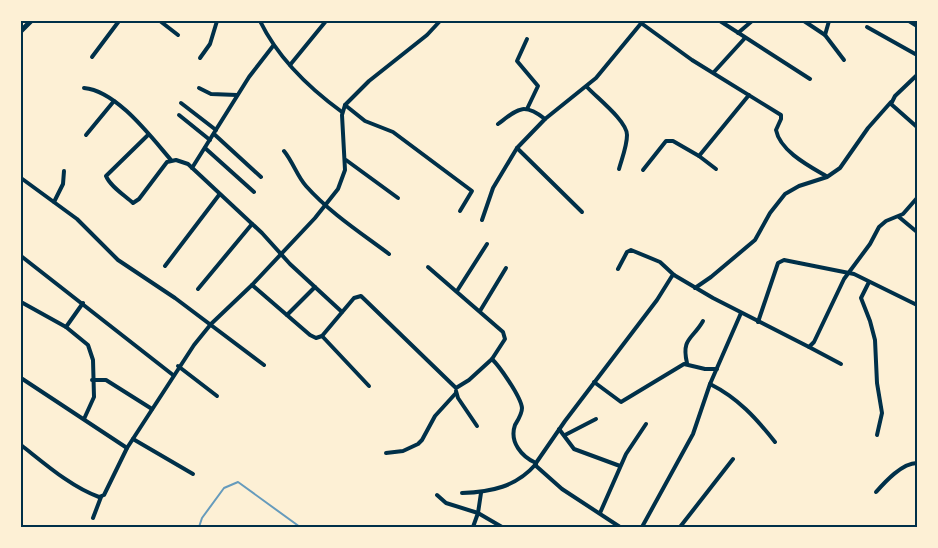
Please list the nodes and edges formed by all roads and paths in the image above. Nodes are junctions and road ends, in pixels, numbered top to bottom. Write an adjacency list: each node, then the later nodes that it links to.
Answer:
1 (31, 21): 16 (main road)
2 (119, 21): 24 (street)
3 (160, 21): 18 (street)
4 (217, 21): 25 (street)
5 (260, 21): 22 (street)
6 (326, 21): 27 (street)
7 (440, 21): 39 (street)
8 (720, 21): 17 (street)
9 (752, 21): 17 (street)
10 (804, 21): 19 (street)
11 (829, 21): 19 (street)
12 (909, 21): 14 (street)
13 (642, 22): 28 (street); 31 (street)
14 (917, 26)
15 (867, 27): 23 (street)
16 (21, 31)
17 (738, 33): 20 (street)
18 (178, 35)
19 (825, 35): 26 (street)
20 (745, 38): 28 (street); 30 (street)
21 (527, 39): 40 (street)
22 (273, 46): 27 (street); 35 (street)
23 (917, 55)
24 (92, 57)
25 (200, 58)
26 (844, 60)
27 (290, 65): 41 (street)
28 (714, 72): 34 (street)
29 (917, 75): 37 (street)
30 (810, 79)
31 (586, 87): 43 (street); 57 (street)
32 (84, 88): 36 (street)
33 (199, 88): 35 (street)
34 (749, 94): 53 (street); 62 (street)
35 (237, 95): 46 (street)
36 (114, 102): 47 (street); 48 (street)
37 (891, 102): 45 (street); 62 (street)
38 (181, 103): 46 (street)
39 (345, 105): 41 (street); 70 (street)
40 (527, 109): 43 (street); 44 (street)
41 (342, 112): 55 (street)
42 (179, 115): 49 (street)
43 (545, 119): 51 (street)
44 (498, 124)
45 (917, 127)
46 (215, 132): 49 (street); 61 (street)
47 (86, 135)
48 (148, 135): 54 (street); 54 (street)
49 (210, 140): 50 (street)
50 (205, 148): 56 (street); 64 (street)
51 (517, 148): 71 (street); 73 (street)
52 (284, 151): 69 (street)
53 (699, 156): 58 (street); 59 (street)
54 (171, 160): 56 (street)
55 (346, 160): 66 (street); 69 (street)
56 (192, 168): 65 (street)
57 (619, 169)
58 (643, 170)
59 (716, 170)
60 (64, 171): 68 (street)
61 (261, 177)
62 (826, 177): 89 (street)
63 (21, 178): 68 (street)
64 (254, 192)
65 (219, 195): 74 (street); 80 (street)
66 (398, 198)
67 (917, 198): 72 (street)
68 (54, 202): 101 (street)
69 (326, 206): 77 (street); 78 (street)
70 (460, 211)
71 (582, 212)
72 (899, 217): 75 (street); 84 (street)
73 (482, 220)
74 (252, 224): 77 (street); 90 (street)
75 (917, 232)
76 (487, 244): 91 (street)
77 (281, 254): 87 (street); 88 (street)
78 (389, 254)
79 (21, 256): 93 (street)
80 (165, 266)
81 (428, 267): 91 (street)
82 (506, 268): 95 (street)
83 (618, 268): 85 (street)
84 (848, 272): 86 (street); 100 (street); 104 (street)
85 (674, 275): 89 (street); 114 (street)
86 (869, 282): 94 (street); 126 (street)
87 (252, 285): 98 (street); 101 (street)
88 (315, 287): 96 (street); 98 (street)
89 (695, 288): 97 (street)
90 (198, 290)
91 (457, 291): 95 (street)
92 (21, 302): 102 (street)
93 (83, 303): 102 (street); 111 (street)
94 (917, 305)
95 (480, 311): 105 (street)
96 (342, 312): 103 (street); 117 (street)
97 (741, 313): 100 (street); 110 (street)
98 (287, 315): 103 (street)
99 (703, 321): 106 (street)
100 (758, 322): 104 (street)
101 (211, 324): 108 (street); 109 (street)
102 (66, 327): 113 (street)
103 (322, 336): 116 (street)
104 (809, 347): 107 (street)
105 (492, 359): 117 (street); 134 (street)
106 (687, 363): 110 (street); 114 (street)
107 (841, 364)
108 (264, 365)
109 (178, 366): 111 (street); 118 (street)
110 (717, 369): 115 (street)
111 (173, 375): 119 (street)
112 (21, 378): 120 (street)
113 (92, 380): 119 (street); 120 (street)
114 (594, 382): 124 (street)
115 (710, 384): 128 (street); 148 (street)
116 (369, 386)
117 (456, 390): 123 (street); 131 (street)
118 (217, 396)
119 (152, 409): 127 (street)
120 (84, 419): 130 (street)
121 (596, 419): 125 (street)
122 (646, 424): 135 (street)
123 (477, 426)
124 (559, 429): 125 (street); 134 (street)
125 (565, 435): 135 (street)
126 (877, 435)
127 (133, 439): 130 (street); 136 (street)
128 (775, 442)
129 (21, 445): 141 (street)
130 (127, 448): 141 (street)
131 (386, 453)
132 (733, 459): 149 (street)
133 (917, 463): 137 (street)
134 (535, 464): 139 (street); 143 (street)
135 (620, 466): 143 (street)
136 (193, 474)
137 (876, 492)
138 (462, 493): 139 (street)
139 (481, 493): 142 (street)
140 (436, 495): 142 (street)
141 (101, 496): 144 (street)
142 (478, 513): 145 (street); 146 (street)
143 (600, 513): 147 (street)
144 (93, 518)
145 (473, 527)
146 (502, 527)
147 (620, 527)
148 (642, 527)
149 (680, 527)

